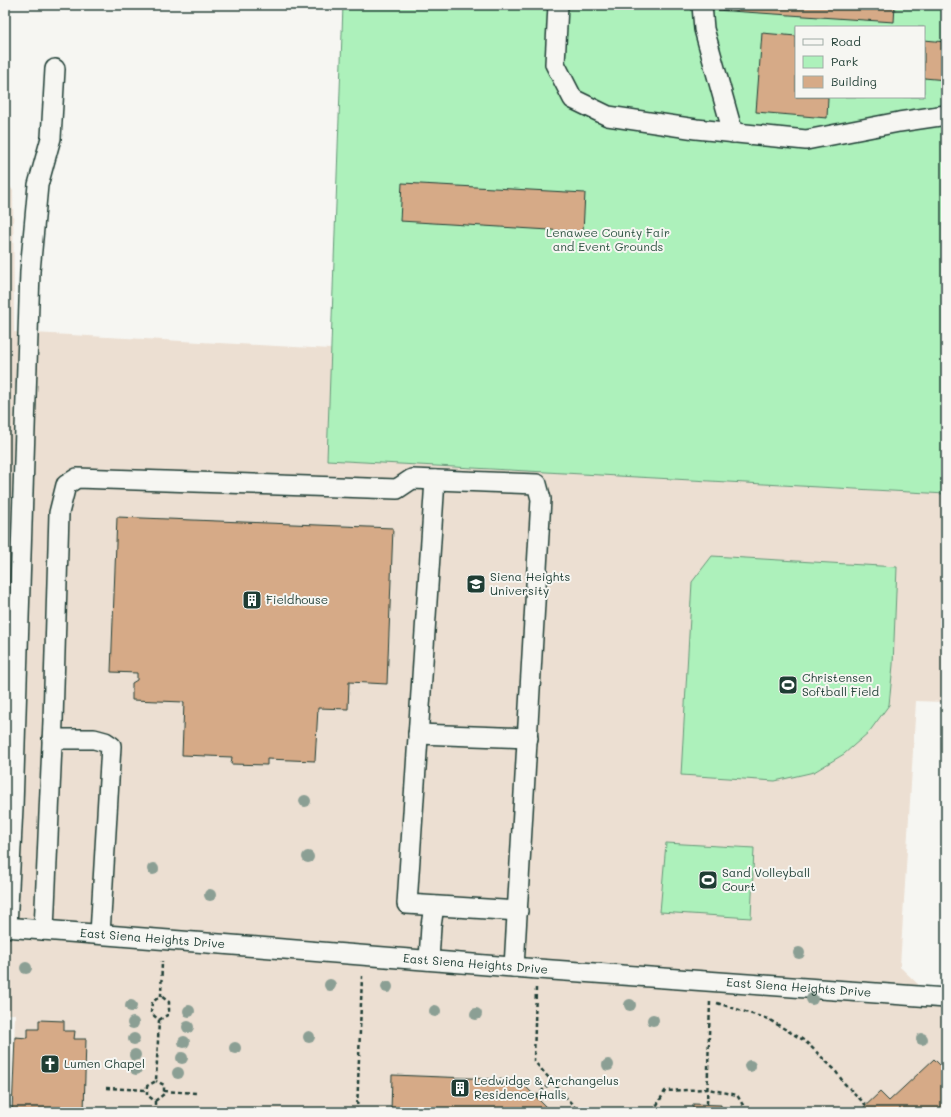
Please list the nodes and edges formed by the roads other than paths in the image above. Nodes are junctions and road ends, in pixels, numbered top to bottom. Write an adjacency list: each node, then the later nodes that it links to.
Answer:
1 (558, 5): 5 (street)
2 (702, 5): 5 (street)
3 (55, 69): 12 (street)
4 (946, 116): 5 (street)
5 (733, 133)
6 (436, 480): 7 (street); 8 (street); 9 (street)
7 (418, 734): 8 (street); 10 (street)
8 (528, 738): 11 (street)
9 (52, 739): 13 (street); 14 (street)
10 (434, 906): 11 (street); 15 (street)
11 (518, 912): 16 (street)
12 (6, 927): 13 (street, East Siena Heights Drive)
13 (44, 930): 14 (street, East Siena Heights Drive)
14 (100, 934): 15 (street, East Siena Heights Drive)
15 (429, 960): 16 (street, East Siena Heights Drive)
16 (514, 967): 17 (street, East Siena Heights Drive)
17 (946, 998)

